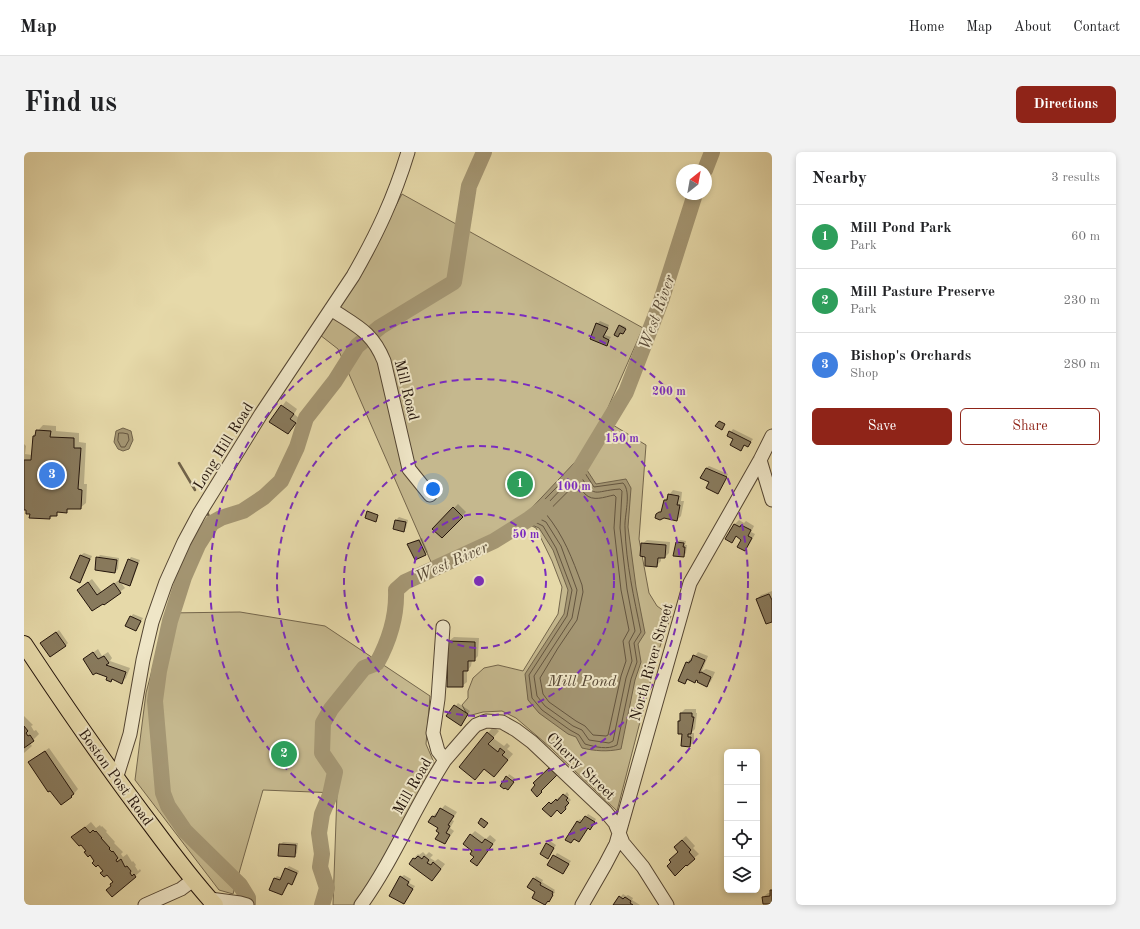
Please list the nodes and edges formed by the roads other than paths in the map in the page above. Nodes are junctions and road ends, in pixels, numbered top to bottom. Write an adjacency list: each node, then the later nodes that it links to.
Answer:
1 (408, 152): 2 (street, Long Hill Road)
2 (331, 309): 5 (street, Mill Road); 10 (street, Long Hill Road)
3 (772, 436): 4 (street, North River Street)
4 (760, 460): 6 (street); 11 (street, North River Street)
5 (430, 495)
6 (772, 500)
7 (443, 627): 9 (street, Mill Road)
8 (24, 644): 10 (main road, Boston Post Road)
9 (445, 760): 11 (street, Cherry Street); 16 (street, Mill Road)
10 (116, 779): 12 (main road, Boston Post Road)
11 (619, 832): 17 (street, North River Street); 18 (street, Cherry Street)
12 (193, 880): 13 (main road, Boston Post Road); 15 (street)
13 (212, 902): 14 (street)
14 (244, 904)
15 (145, 905)
16 (361, 905)
17 (582, 905)
18 (667, 905)

